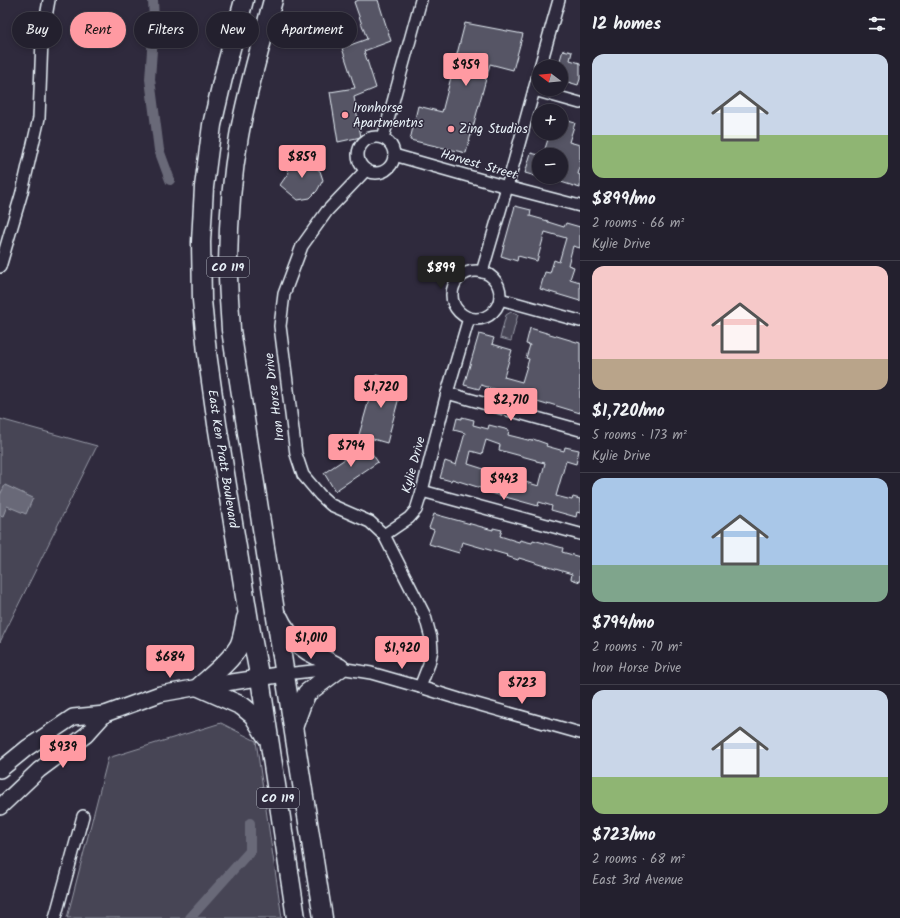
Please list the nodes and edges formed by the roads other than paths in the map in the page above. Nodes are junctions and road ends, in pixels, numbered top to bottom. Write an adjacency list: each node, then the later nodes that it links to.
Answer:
1 (49, 0): 17 (street)
2 (260, 0): 8 (highway)
3 (272, 0): 8 (highway, CO 119)
4 (421, 0): 12 (street)
5 (559, 0): 7 (street)
6 (241, 5): 28 (highway, East Ken Pratt Boulevard / CO 119)
7 (542, 60)
8 (251, 84): 27 (highway, CO 119)
9 (532, 96): 15 (street)
10 (555, 96): 11 (street)
11 (580, 103)
12 (383, 138): 13 (street); 14 (street)
13 (394, 155): 14 (street); 15 (street, Harvest Street)
14 (366, 170): 26 (street, Iron Horse Drive)
15 (507, 187): 16 (street, Harvest Street); 18 (street)
16 (580, 206)
17 (1, 262)
18 (482, 272): 19 (street); 20 (street)
19 (500, 299): 20 (street); 21 (street)
20 (469, 318): 22 (street, Kylie Drive)
21 (580, 321)
22 (447, 393): 23 (street); 24 (street, Kylie Drive)
23 (580, 430)
24 (422, 491): 25 (street); 26 (street, Kylie Drive)
25 (580, 534)
26 (384, 535): 33 (street, Iron Horse Drive)
27 (274, 606): 29 (highway); 30 (highway, CO 119)
28 (248, 611): 31 (highway, East Ken Pratt Boulevard / CO 119); 32 (highway)
29 (340, 668): 30 (street); 33 (street); 35 (highway)
30 (285, 674): 31 (main road); 35 (highway, CO 119)
31 (260, 678): 32 (main road); 37 (highway, East Ken Pratt Boulevard / CO 119)
32 (199, 687): 34 (main road); 37 (highway)
33 (420, 687): 36 (street)
34 (105, 714): 38 (main road); 39 (main road)
35 (293, 728): 43 (highway, CO 119)
36 (580, 733)
37 (270, 742): 42 (highway, East Ken Pratt Boulevard / CO 119)
38 (0, 770)
39 (0, 808)
40 (83, 816): 41 (street)
41 (55, 918)
42 (296, 918)
43 (323, 918)

